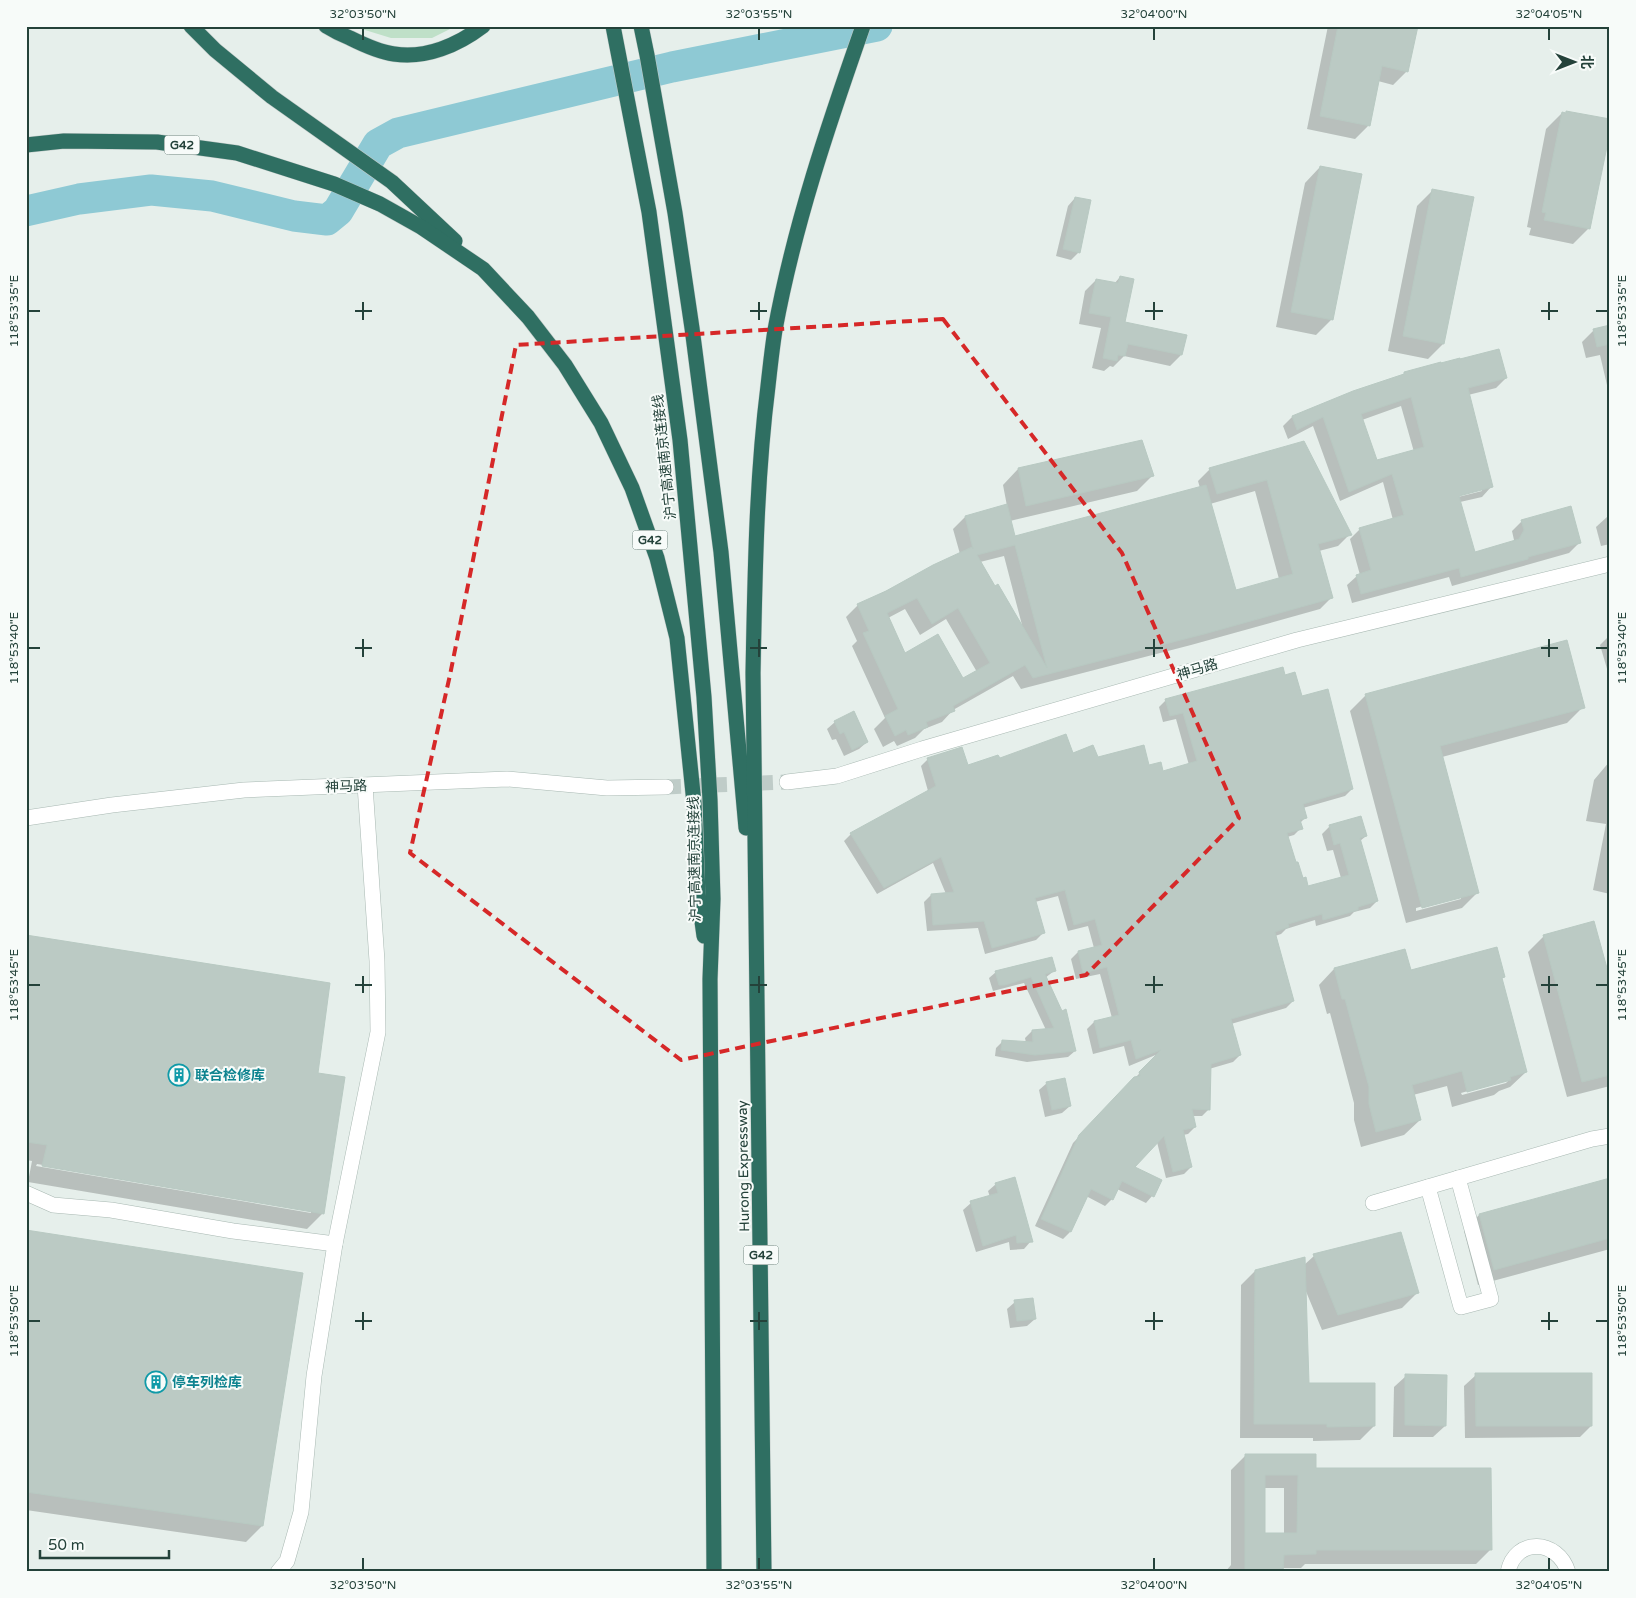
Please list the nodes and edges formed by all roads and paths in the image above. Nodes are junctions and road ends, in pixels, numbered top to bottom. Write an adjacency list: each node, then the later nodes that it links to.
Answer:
1 (191, 26): 8 (highway)
2 (326, 26): 3 (highway)
3 (483, 26)
4 (613, 26): 15 (highway, 沪宁高速南京连接线 / G42)
5 (640, 26): 14 (highway, G42)
6 (863, 26): 14 (highway, G42)
7 (26, 145): 8 (highway, G42)
8 (483, 269): 15 (highway, G42)
9 (1610, 564): 10 (street, 神马路)
10 (787, 782)
11 (365, 786): 12 (street, 神马路); 13 (street, 神马路); 21 (street)
12 (666, 787)
13 (26, 818)
14 (756, 939): 24 (highway, Hurong Expressway / G42)
15 (710, 979): 23 (highway, G42)
16 (1610, 1136): 17 (street)
17 (1458, 1178): 18 (street); 18 (street)
18 (1428, 1187): 20 (street)
19 (26, 1193): 21 (street)
20 (1373, 1203)
21 (335, 1244): 22 (street)
22 (278, 1572)
23 (714, 1572)
24 (764, 1572)
25 (1508, 1572): 26 (street)
26 (1568, 1572)

